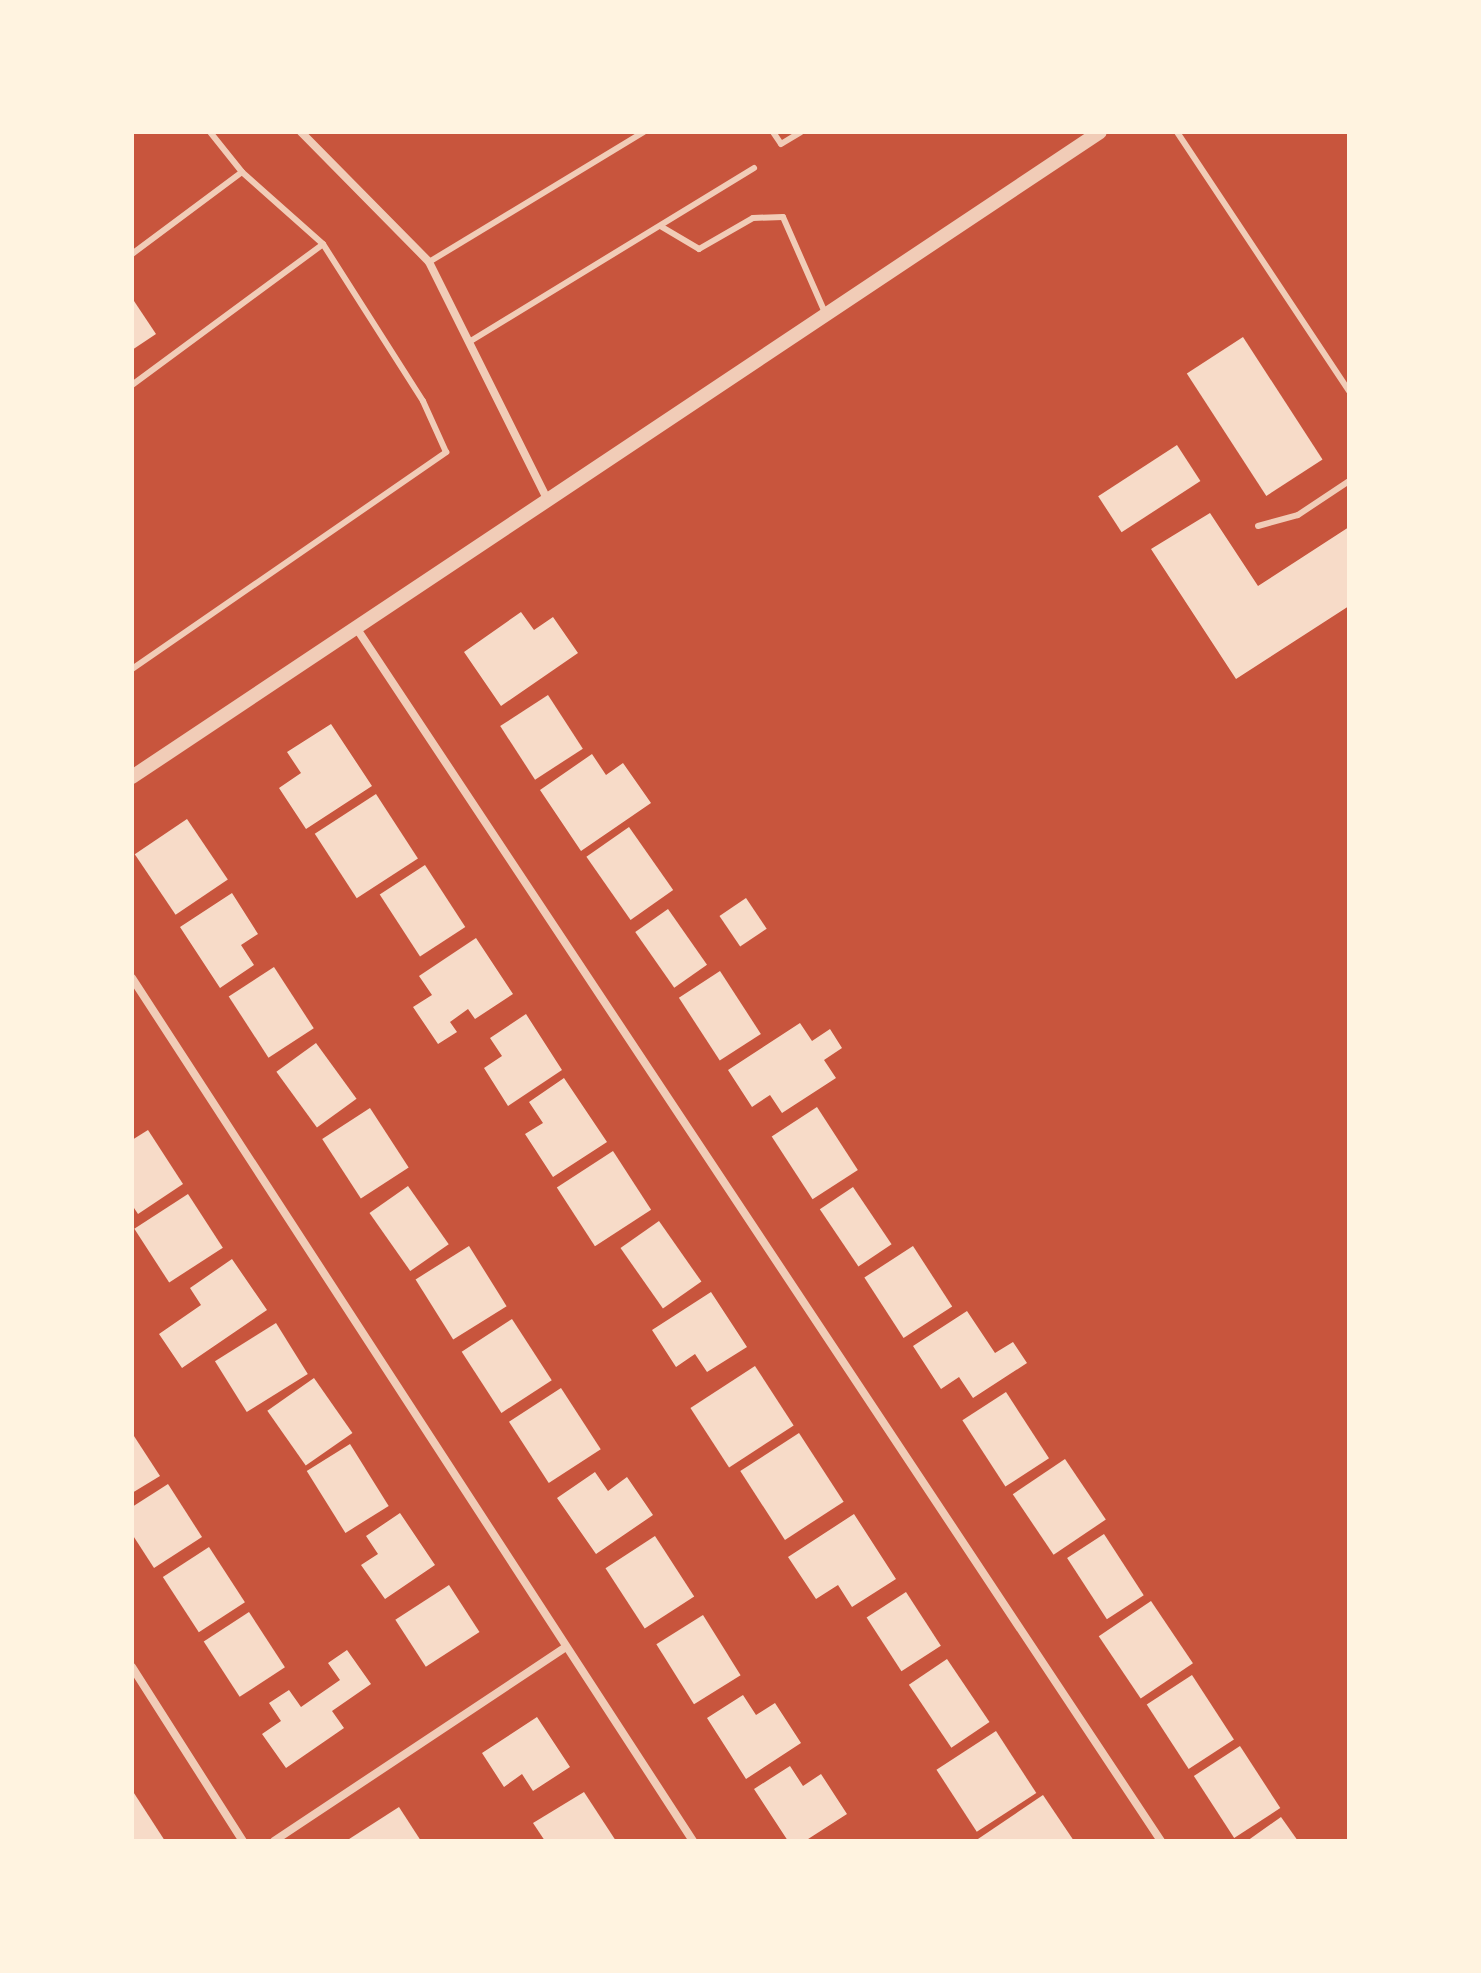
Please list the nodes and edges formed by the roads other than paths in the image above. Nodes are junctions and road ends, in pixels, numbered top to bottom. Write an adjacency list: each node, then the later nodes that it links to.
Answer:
1 (210, 132): 9 (lane)
2 (301, 132): 13 (street)
3 (644, 132): 13 (lane)
4 (773, 132): 5 (lane)
5 (801, 132)
6 (1100, 132): 14 (street)
7 (1177, 132): 17 (lane)
8 (754, 168): 10 (lane)
9 (242, 172): 11 (lane); 12 (lane)
10 (662, 227): 14 (lane); 15 (lane)
11 (323, 244): 16 (lane); 22 (lane)
12 (132, 254)
13 (429, 262): 15 (street)
14 (826, 315): 19 (street)
15 (469, 342): 19 (street)
16 (132, 385)
17 (1349, 391)
18 (1349, 481): 20 (lane)
19 (548, 501): 21 (street)
20 (1258, 526)
21 (357, 629): 23 (street); 30 (street)
22 (132, 669)
23 (132, 777)
24 (132, 978): 25 (street)
25 (564, 1648): 28 (street); 29 (street)
26 (132, 1667): 27 (street)
27 (243, 1841)
28 (274, 1841)
29 (693, 1841)
30 (1161, 1841)

